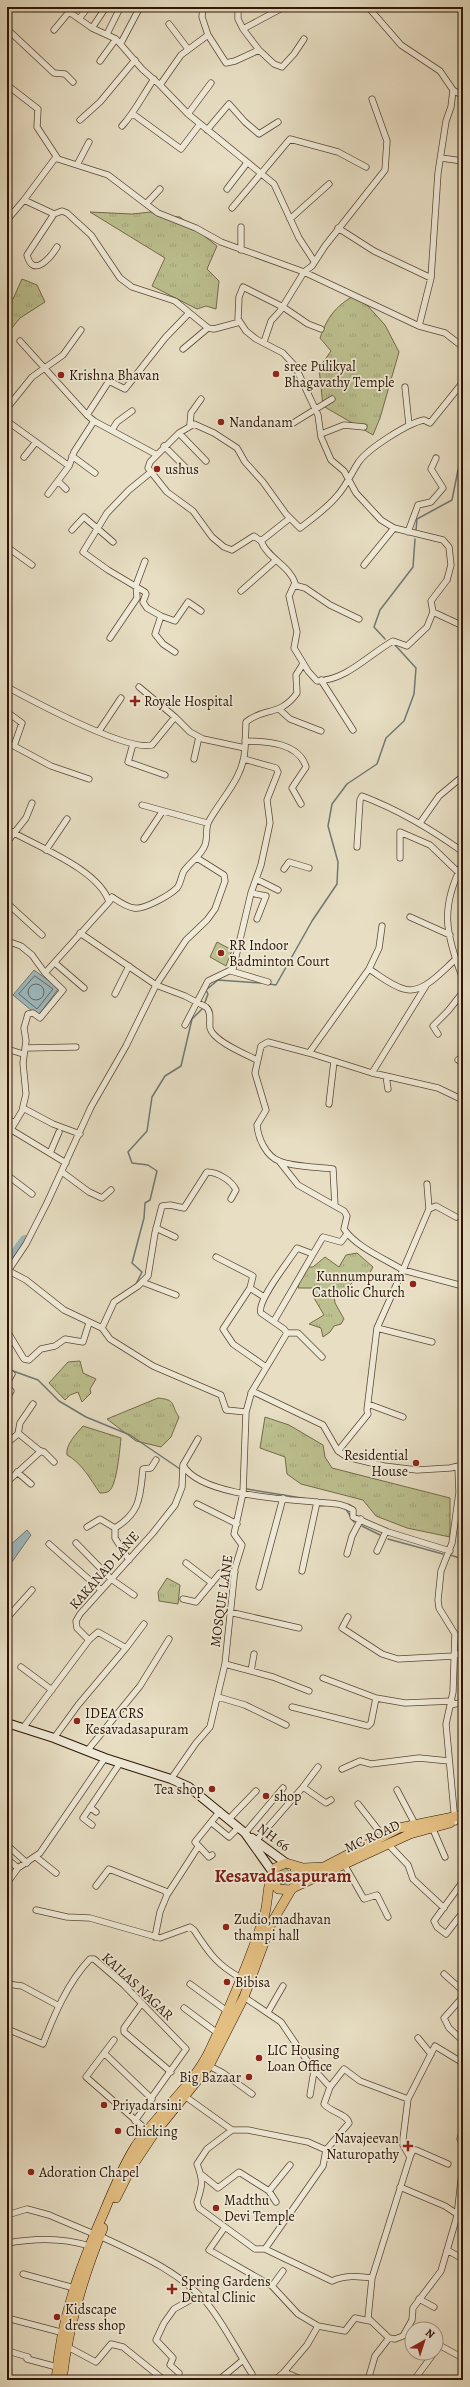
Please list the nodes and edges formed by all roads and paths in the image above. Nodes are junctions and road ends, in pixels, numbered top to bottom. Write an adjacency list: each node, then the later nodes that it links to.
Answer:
1 (62, 7): 10 (street)
2 (88, 7): 11 (street)
3 (106, 7): 13 (street)
4 (140, 7): 21 (street)
5 (203, 7): 18 (street)
6 (238, 7): 16 (street)
7 (284, 7): 16 (street)
8 (368, 7): 31 (street)
9 (119, 10): 17 (street)
10 (69, 12): 11 (street); 15 (street)
11 (79, 19): 13 (street)
12 (169, 24): 22 (street)
13 (92, 28): 17 (street)
14 (7, 29): 27 (street)
15 (54, 30)
16 (243, 30): 23 (street)
17 (107, 34): 19 (street)
18 (208, 35): 22 (street); 23 (street)
19 (116, 39): 21 (street); 25 (street)
20 (304, 39): 23 (street)
21 (121, 43): 24 (street)
22 (188, 49): 30 (street)
23 (258, 50)
24 (135, 60): 26 (street); 36 (street)
25 (100, 61)
26 (154, 79): 30 (street); 34 (street)
27 (73, 82)
28 (211, 83): 35 (street)
29 (7, 85): 42 (street)
30 (160, 85): 35 (street)
31 (453, 90): 32 (street); 43 (street)
32 (463, 96)
33 (372, 99): 59 (street)
34 (133, 114): 38 (street); 39 (street)
35 (188, 114): 38 (street)
36 (80, 120)
37 (278, 122): 40 (street)
38 (200, 124): 40 (street)
39 (122, 126)
40 (207, 130): 45 (street)
41 (89, 142): 46 (street)
42 (56, 157): 46 (street); 52 (street)
43 (441, 158): 44 (street); 64 (street)
44 (463, 161)
45 (247, 163): 48 (street); 51 (street)
46 (77, 165): 53 (street)
47 (366, 167): 48 (street)
48 (261, 174): 54 (street); 57 (street)
49 (329, 184): 57 (street)
50 (160, 189): 53 (street)
51 (227, 189)
52 (24, 200): 55 (street); 56 (street)
53 (146, 204): 61 (street)
54 (232, 208)
55 (54, 214): 60 (street); 66 (street)
56 (8, 217)
57 (290, 219): 62 (street)
58 (241, 227): 61 (street)
59 (338, 228): 62 (street); 64 (street)
60 (58, 247)
61 (241, 250): 63 (street)
62 (314, 261): 63 (street)
63 (304, 272): 65 (street); 68 (street)
64 (431, 278): 68 (street)
65 (283, 307): 67 (street); 70 (street); 73 (street)
66 (189, 313): 69 (street); 84 (street)
67 (240, 322): 69 (street); 73 (street)
68 (419, 326): 74 (street)
69 (208, 328): 75 (street)
70 (320, 329)
71 (81, 330): 76 (street)
72 (20, 341): 76 (street)
73 (264, 342): 82 (street)
74 (463, 347)
75 (183, 349)
76 (44, 370): 81 (street); 84 (street)
77 (463, 382): 89 (street)
78 (405, 387): 89 (street)
79 (201, 399): 87 (street)
80 (332, 399): 82 (street)
81 (7, 408)
82 (315, 408): 88 (street); 93 (street)
83 (132, 411): 91 (street)
84 (87, 415): 86 (street)
85 (7, 421): 94 (street)
86 (94, 421): 91 (street); 97 (street)
87 (190, 424): 92 (street); 109 (street)
88 (290, 425)
89 (409, 425): 105 (street)
90 (364, 427): 93 (street)
91 (112, 430): 96 (street)
92 (179, 432): 95 (street); 100 (street)
93 (321, 434): 105 (street)
94 (36, 442): 98 (street); 101 (street)
95 (164, 446): 96 (street); 102 (street)
96 (157, 455): 103 (street)
97 (72, 456): 101 (street); 104 (street)
98 (24, 457)
99 (436, 458): 113 (street)
100 (206, 461)
101 (70, 466): 106 (street)
102 (187, 469)
103 (151, 472): 110 (street); 114 (street)
104 (95, 474)
105 (349, 479): 109 (street); 111 (street)
106 (58, 481): 107 (street); 108 (street)
107 (66, 489)
108 (48, 494)
109 (290, 518): 114 (street)
110 (97, 527): 112 (street); 115 (street); 121 (street)
111 (394, 528): 113 (street); 120 (street)
112 (72, 530)
113 (408, 532): 125 (street)
114 (261, 541): 117 (street)
115 (114, 542)
116 (8, 550): 119 (street)
117 (276, 560): 122 (street); 123 (street)
118 (145, 561): 121 (street)
119 (32, 565)
120 (364, 565)
121 (136, 585): 126 (street); 129 (street)
122 (294, 585): 127 (street); 131 (street)
123 (241, 591)
124 (201, 611): 126 (street)
125 (433, 612): 128 (street); 132 (street)
126 (161, 616): 130 (street)
127 (359, 619)
128 (463, 626)
129 (110, 638)
130 (175, 652)
131 (303, 664): 132 (street); 136 (street)
132 (321, 680): 139 (street)
133 (139, 687): 138 (street)
134 (7, 688): 140 (street)
135 (121, 698): 140 (street)
136 (280, 710): 141 (street); 143 (street)
137 (7, 712): 150 (street)
138 (175, 717): 142 (street); 144 (street)
139 (353, 730)
140 (99, 731): 144 (street)
141 (321, 731)
142 (199, 737): 145 (street); 146 (street)
143 (245, 741): 145 (street); 152 (street)
144 (133, 744): 148 (street)
145 (244, 748): 147 (street)
146 (194, 759)
147 (244, 759): 156 (street); 171 (street)
148 (165, 775)
149 (463, 776): 157 (street)
150 (89, 779)
151 (32, 804): 159 (street)
152 (301, 804)
153 (142, 805): 154 (street)
154 (162, 812): 156 (street); 160 (street)
155 (67, 819): 163 (street)
156 (208, 823): 165 (street)
157 (420, 823): 162 (street); 164 (street)
158 (7, 829): 159 (street)
159 (14, 834): 161 (street); 163 (street)
160 (144, 839)
161 (7, 842)
162 (357, 847)
163 (46, 850): 174 (street)
164 (463, 852)
165 (197, 858): 174 (street); 192 (street)
166 (400, 858): 170 (street)
167 (463, 863): 170 (street)
168 (310, 868): 169 (street)
169 (284, 869)
170 (458, 872): 181 (street)
171 (256, 880): 172 (street); 173 (street)
172 (278, 890)
173 (251, 893): 177 (street); 187 (street)
174 (109, 902): 179 (street)
175 (7, 904): 180 (street)
176 (410, 917): 181 (street)
177 (257, 919)
178 (382, 926): 186 (street)
179 (80, 933): 184 (street); 185 (street)
180 (42, 935)
181 (450, 935): 183 (street)
182 (7, 942): 188 (street)
183 (456, 959): 189 (street); 191 (street)
184 (55, 963): 188 (street); 193 (street)
185 (129, 966): 192 (street); 195 (street)
186 (369, 970): 191 (street); 202 (street)
187 (231, 971): 190 (street); 196 (street)
188 (45, 973): 200 (street)
189 (463, 979)
190 (268, 982)
191 (427, 984): 206 (street)
192 (156, 985): 196 (street); 216 (street)
193 (84, 988)
194 (463, 992): 198 (street)
195 (115, 994)
196 (198, 1002): 197 (street); 204 (street)
197 (185, 1025)
198 (438, 1034)
199 (76, 1047): 200 (street)
200 (26, 1048): 203 (street)
201 (7, 1050): 203 (street)
202 (309, 1053): 204 (street); 205 (street)
203 (23, 1054): 211 (street)
204 (256, 1060): 219 (street)
205 (334, 1061): 206 (street); 210 (street)
206 (372, 1073): 207 (street)
207 (386, 1076): 208 (street); 209 (street)
208 (388, 1089)
209 (463, 1100)
210 (329, 1104)
211 (23, 1108): 213 (street); 216 (street)
212 (7, 1119): 213 (street)
213 (14, 1123): 214 (street)
214 (10, 1129): 217 (street); 218 (street)
215 (59, 1132): 218 (street)
216 (80, 1134): 220 (street)
217 (7, 1136)
218 (50, 1153): 220 (street)
219 (279, 1161): 227 (street); 227 (street)
220 (66, 1163): 221 (street)
221 (62, 1172): 224 (street); 236 (street)
222 (7, 1175): 225 (street)
223 (426, 1184): 228 (street)
224 (111, 1190)
225 (32, 1194)
226 (231, 1200): 230 (street)
227 (334, 1206): 231 (street)
228 (429, 1209): 229 (street); 235 (street)
229 (456, 1217)
230 (156, 1228): 232 (street); 237 (street)
231 (347, 1234): 233 (street); 235 (street)
232 (175, 1237)
233 (313, 1254): 241 (street); 242 (street)
234 (216, 1257): 239 (street)
235 (403, 1270): 238 (street); 245 (street)
236 (7, 1271): 243 (street)
237 (142, 1282): 240 (street); 244 (street)
238 (463, 1286)
239 (250, 1288): 241 (street); 250 (street)
240 (176, 1295)
241 (264, 1297): 242 (street)
242 (274, 1321): 247 (street)
243 (89, 1323): 244 (street); 246 (street)
244 (102, 1328): 258 (street)
245 (377, 1328): 248 (street); 257 (street)
246 (7, 1331)
247 (287, 1333): 249 (street); 250 (street, MOSQUE LANE)
248 (432, 1342)
249 (322, 1357)
250 (266, 1367): 254 (street, MOSQUE LANE)
251 (7, 1372): 252 (street)
252 (7, 1383)
253 (7, 1387): 255 (street)
254 (251, 1394): 258 (street, MOSQUE LANE); 263 (street)
255 (7, 1398)
256 (33, 1404): 260 (street)
257 (368, 1404): 259 (street); 263 (street)
258 (246, 1412): 272 (street, MOSQUE LANE)
259 (402, 1417)
260 (18, 1433): 262 (street); 264 (street)
261 (198, 1439): 267 (street)
262 (7, 1443)
263 (338, 1451): 268 (street)
264 (40, 1452): 266 (street); 269 (street)
265 (156, 1460): 279 (street)
266 (54, 1462)
267 (183, 1465): 272 (street); 286 (street, KAKANAD LANE)
268 (461, 1466): 284 (street)
269 (17, 1472): 270 (street); 271 (street)
270 (7, 1482)
271 (31, 1484)
272 (243, 1493): 273 (street); 277 (street, MOSQUE LANE)
273 (283, 1498): 274 (street); 292 (street)
274 (316, 1502): 276 (street); 288 (street)
275 (196, 1504): 277 (street)
276 (360, 1519): 280 (street); 285 (street)
277 (236, 1524): 289 (street, MOSQUE LANE)
278 (87, 1527): 279 (street)
279 (115, 1528): 286 (street)
280 (386, 1531): 283 (street); 284 (street)
281 (76, 1543): 290 (street)
282 (49, 1544): 293 (street)
283 (377, 1551)
284 (450, 1551): 307 (street)
285 (347, 1554)
286 (129, 1560): 290 (street, KAKANAD LANE)
287 (186, 1563): 291 (street)
288 (302, 1571)
289 (235, 1572): 291 (street); 297 (street, MOSQUE LANE)
290 (111, 1579): 293 (street, KAKANAD LANE); 295 (street)
291 (212, 1583): 296 (street)
292 (259, 1587)
293 (100, 1589): 303 (street, KAKANAD LANE)
294 (32, 1590): 299 (street)
295 (134, 1595)
296 (183, 1599)
297 (229, 1612): 301 (street); 308 (street, MOSQUE LANE)
298 (348, 1617): 307 (street)
299 (7, 1618)
300 (144, 1624): 304 (street)
301 (300, 1628)
302 (169, 1639): 323 (street)
303 (89, 1640): 304 (street); 312 (street)
304 (126, 1648): 322 (street)
305 (463, 1652): 307 (street)
306 (254, 1654): 310 (street)
307 (454, 1656): 317 (street)
308 (225, 1664): 310 (street); 314 (street, MOSQUE LANE)
309 (21, 1667): 312 (street)
310 (252, 1670): 313 (street)
311 (323, 1678): 315 (street)
312 (52, 1690): 321 (street)
313 (309, 1691)
314 (218, 1697): 320 (street); 329 (street, MOSQUE LANE)
315 (376, 1698): 317 (street); 318 (street)
316 (463, 1702): 317 (street)
317 (451, 1703): 325 (street)
318 (292, 1707)
319 (7, 1723): 321 (main road)
320 (286, 1725)
321 (23, 1728): 322 (main road)
322 (54, 1738): 323 (main road)
323 (87, 1751): 324 (main road)
324 (105, 1758): 326 (main road); 352 (street)
325 (449, 1761): 328 (street); 339 (street)
326 (120, 1763): 329 (main road); 336 (street)
327 (318, 1767): 330 (street)
328 (342, 1770)
329 (171, 1779): 337 (main road)
330 (303, 1787): 334 (street); 348 (street)
331 (283, 1788): 346 (street)
332 (397, 1790): 342 (street)
333 (256, 1791): 340 (street)
334 (331, 1800)
335 (358, 1804): 347 (street)
336 (90, 1806): 338 (street); 343 (street)
337 (220, 1811): 340 (main road); 341 (street)
338 (96, 1812)
339 (459, 1818): 342 (main road, MC ROAD); 345 (main road, MC ROAD)
340 (229, 1819): 344 (main road)
341 (212, 1823): 344 (street); 350 (street)
342 (415, 1824): 347 (main road, MC ROAD)
343 (92, 1825)
344 (239, 1827): 346 (main road)
345 (432, 1827): 347 (main road, MC ROAD); 353 (street)
346 (245, 1833): 348 (main road, NH 66); 360 (main road)
347 (386, 1840): 356 (main road, MC ROAD); 357 (main road, MC ROAD); 366 (street)
348 (256, 1841): 356 (main road, NH 66)
349 (7, 1846): 355 (street)
350 (198, 1846): 351 (street); 365 (street)
351 (212, 1855)
352 (36, 1857): 355 (street); 359 (street)
353 (445, 1857)
354 (7, 1859): 358 (street)
355 (27, 1863): 358 (street)
356 (290, 1864): 360 (main road, NH 66); 364 (main road, NH 66)
357 (344, 1864): 364 (main road, MC ROAD); 369 (street)
358 (18, 1868): 362 (street)
359 (56, 1873)
360 (272, 1875): 364 (main road); 370 (main road)
361 (463, 1881): 366 (street)
362 (7, 1883)
363 (96, 1886): 365 (street)
364 (293, 1888): 370 (main road)
365 (167, 1895): 371 (street)
366 (444, 1908): 368 (street)
367 (36, 1910): 371 (street)
368 (463, 1912)
369 (388, 1917)
370 (267, 1922): 373 (main road); 378 (main road)
371 (155, 1937): 373 (street)
372 (444, 1974): 377 (street)
373 (242, 1978): 383 (main road)
374 (7, 1984): 381 (street)
375 (190, 1984): 383 (street)
376 (283, 1986): 384 (street)
377 (463, 1991)
378 (244, 1997): 384 (street); 393 (main road)
379 (460, 2000): 389 (street)
380 (142, 2003): 381 (street, KAILAS NAGAR); 395 (street, KAILAS NAGAR); 395 (street)
381 (59, 2006): 385 (street, KAILAS NAGAR)
382 (184, 2008): 386 (street)
383 (227, 2011): 386 (main road)
384 (268, 2012): 394 (street)
385 (7, 2029)
386 (216, 2032): 405 (main road)
387 (418, 2038): 391 (street)
388 (114, 2040): 390 (street)
389 (463, 2041)
390 (104, 2053): 400 (street); 402 (street)
391 (431, 2054): 392 (street); 401 (street)
392 (463, 2063)
393 (209, 2066): 397 (street); 399 (main road)
394 (314, 2071): 396 (street); 398 (street)
395 (171, 2072): 400 (street, KAILAS NAGAR)
396 (330, 2087): 401 (street); 408 (street)
397 (252, 2094)
398 (310, 2095)
399 (186, 2097): 404 (street); 407 (main road)
400 (152, 2099): 402 (street, KAILAS NAGAR)
401 (408, 2099): 409 (street)
402 (135, 2121): 405 (street)
403 (463, 2129): 406 (street)
404 (232, 2130): 408 (street); 413 (street)
405 (148, 2131): 407 (main road)
406 (463, 2142)
407 (138, 2150): 421 (main road)
408 (326, 2150): 424 (street)
409 (410, 2157): 411 (street); 415 (street)
410 (463, 2163): 414 (street)
411 (448, 2164)
412 (290, 2165): 416 (street)
413 (202, 2175): 416 (street); 420 (street)
414 (462, 2184): 419 (street)
415 (400, 2187): 419 (street); 429 (street)
416 (269, 2191): 417 (street)
417 (276, 2202)
418 (7, 2215): 421 (street)
419 (460, 2217): 425 (street)
420 (226, 2227): 424 (street); 430 (street)
421 (97, 2235): 423 (main road); 432 (street); 438 (main road)
422 (7, 2243): 423 (street)
423 (89, 2246): 431 (main road)
424 (265, 2249): 429 (street)
425 (447, 2250): 426 (street); 433 (street)
426 (463, 2259)
427 (283, 2271): 430 (street)
428 (23, 2274): 431 (street)
429 (372, 2278): 436 (street)
430 (272, 2286): 437 (street)
431 (74, 2288): 438 (main road)
432 (199, 2295): 444 (street); 448 (street)
433 (419, 2299): 434 (street); 439 (street)
434 (434, 2307)
435 (7, 2318): 438 (street)
436 (370, 2321): 437 (street); 439 (street)
437 (318, 2326): 447 (street)
438 (65, 2333): 440 (main road); 446 (main road)
439 (388, 2338): 456 (street)
440 (66, 2346): 451 (main road); 452 (street)
441 (444, 2348): 443 (street)
442 (7, 2353): 446 (street)
443 (463, 2358)
444 (243, 2360): 449 (street); 453 (street)
445 (428, 2361): 457 (street)
446 (57, 2367): 450 (main road)
447 (284, 2372): 454 (street); 455 (street)
448 (179, 2373)
449 (220, 2379)
450 (56, 2380)
451 (62, 2380)
452 (164, 2380)
453 (252, 2380)
454 (276, 2380)
455 (303, 2380)
456 (368, 2380)
457 (414, 2380)

